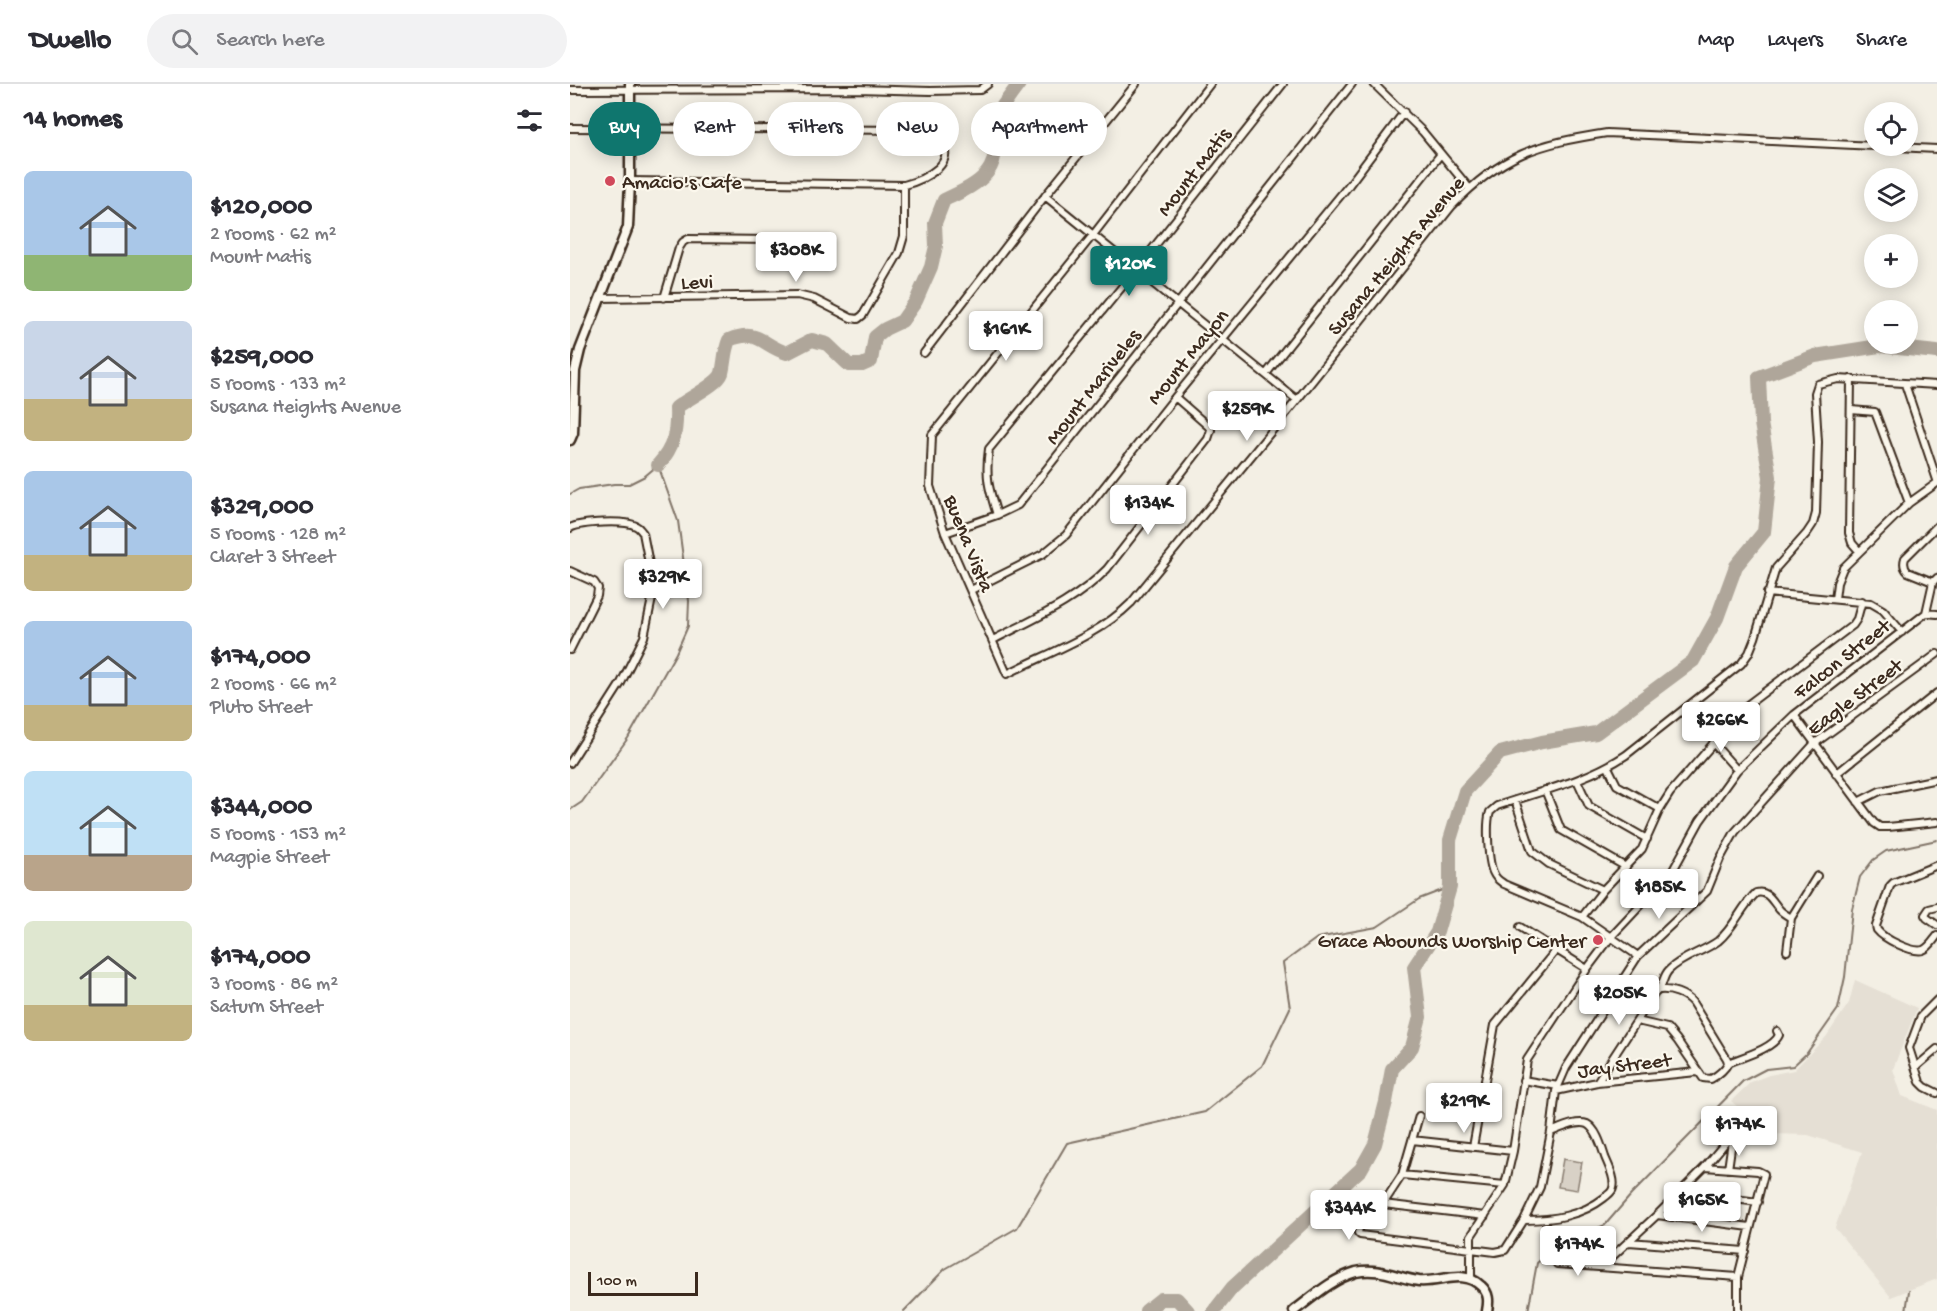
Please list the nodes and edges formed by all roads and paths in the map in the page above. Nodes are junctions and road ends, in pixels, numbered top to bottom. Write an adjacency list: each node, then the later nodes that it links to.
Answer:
1 (933, 84): 13 (street)
2 (988, 84): 13 (street)
3 (1136, 84): 25 (street)
4 (1210, 84): 26 (street, Buena Vista)
5 (1283, 84): 28 (street, Mount Matis)
6 (1352, 84): 31 (street, Mount Mariveles)
7 (1374, 84): 15 (street)
8 (587, 87): 9 (street); 12 (street)
9 (630, 87): 10 (street); 14 (street)
10 (763, 87): 11 (street)
11 (858, 87): 13 (street)
12 (570, 90)
13 (930, 91)
14 (630, 102)
15 (1404, 112): 20 (street); 32 (street, Mount Mayon)
16 (570, 128): 17 (street)
17 (588, 128)
18 (661, 129): 23 (street)
19 (1937, 149): 24 (street, Susana Heights Avenue)
20 (1440, 154): 24 (street); 35 (street)
21 (630, 156): 22 (street)
22 (630, 181): 23 (street); 29 (street)
23 (904, 185): 30 (street, Levi)
24 (1469, 188): 40 (street, Susana Heights Avenue)
25 (1045, 196): 26 (street); 33 (street)
26 (1093, 235): 28 (street); 48 (street, Buena Vista)
27 (782, 240): 30 (street)
28 (1135, 271): 31 (street); 45 (street, Mount Matis)
29 (600, 298): 30 (street, Levi); 34 (street)
30 (664, 298)
31 (1178, 303): 32 (street); 45 (street, Mount Mariveles)
32 (1222, 339): 35 (street); 39 (street, Mount Mayon)
33 (924, 353)
34 (573, 371): 42 (street)
35 (1266, 374): 40 (street)
36 (1851, 379): 37 (street); 41 (street); 53 (street)
37 (1905, 384): 38 (street); 43 (street)
38 (1937, 385)
39 (1175, 397): 52 (street, Mount Mayon); 59 (street)
40 (1297, 400): 62 (street, Susana Heights Avenue)
41 (1851, 410): 44 (street); 49 (street)
42 (571, 436)
43 (1937, 482): 44 (street)
44 (1909, 503): 49 (street)
45 (997, 515): 48 (street, Mount Mariveles)
46 (1937, 526): 51 (street)
47 (570, 528): 67 (street)
48 (945, 533): 52 (street, Buena Vista)
49 (1859, 551): 54 (street)
50 (570, 571): 60 (street)
51 (1935, 580): 56 (street)
52 (970, 590): 59 (street, Buena Vista)
53 (1767, 593): 54 (street); 68 (street)
54 (1835, 599): 55 (street)
55 (1862, 601): 58 (street); 65 (street)
56 (1926, 613): 57 (street); 58 (street, Falcon Street)
57 (1937, 614)
58 (1902, 632): 64 (street, Falcon Street)
59 (993, 640): 62 (street, Buena Vista)
60 (570, 650)
61 (1937, 654): 66 (street, Eagle Street)
62 (1007, 674)
63 (1937, 693): 70 (street)
64 (1794, 715): 66 (street); 69 (street, Falcon Street)
65 (1713, 743): 69 (street); 76 (street)
66 (1814, 744): 70 (street); 92 (street, Eagle Street)
67 (570, 763)
68 (1608, 767): 72 (street); 76 (street)
69 (1737, 770): 89 (street, Falcon Street)
70 (1836, 774): 75 (street)
71 (1937, 779): 75 (street)
72 (1578, 780): 73 (street); 78 (street)
73 (1545, 790): 74 (street); 80 (street)
74 (1515, 800): 82 (street); 84 (street)
75 (1858, 802): 77 (street)
76 (1660, 809): 78 (street)
77 (1937, 822)
78 (1647, 839): 80 (street)
79 (1937, 865): 88 (street)
80 (1626, 867): 82 (street)
81 (1817, 876): 85 (street)
82 (1603, 890): 84 (street)
83 (1937, 907): 86 (street)
84 (1582, 917): 89 (street)
85 (1791, 918): 91 (street); 94 (street)
86 (1937, 925)
87 (1520, 927): 90 (street)
88 (1937, 936)
89 (1611, 937): 92 (street); 93 (street, Falcon Street)
90 (1557, 949): 93 (street); 111 (street)
91 (1787, 951)
92 (1638, 956): 104 (street, Eagle Street)
93 (1587, 969): 102 (street, Falcon Street)
94 (1660, 990): 96 (street); 99 (street)
95 (1937, 1000): 100 (street)
96 (1637, 1021): 101 (street); 103 (street)
97 (1777, 1030): 99 (street)
98 (1937, 1050): 100 (street)
99 (1728, 1063): 101 (street, Jay Street)
100 (1916, 1067): 105 (street)
101 (1697, 1072): 103 (street, Jay Street)
102 (1523, 1080): 104 (street); 112 (street, Falcon Street)
103 (1597, 1082): 104 (street, Jay Street)
104 (1557, 1089): 108 (street, Eagle Street)
105 (1937, 1092)
106 (1419, 1116): 110 (street)
107 (1746, 1118): 109 (street)
108 (1551, 1132): 122 (street, Eagle Street); 122 (street)
109 (1733, 1132): 113 (street); 114 (street)
110 (1412, 1140): 111 (street); 115 (street)
111 (1473, 1147): 112 (street)
112 (1513, 1151): 116 (street, Falcon Street)
113 (1705, 1167): 114 (street); 117 (street)
114 (1728, 1169): 118 (street)
115 (1402, 1175): 116 (street); 119 (street)
116 (1505, 1185): 121 (street, Falcon Street)
117 (1680, 1192): 118 (street); 120 (street)
118 (1758, 1202): 123 (street)
119 (1383, 1203): 121 (street); 125 (street)
120 (1657, 1215): 123 (street); 124 (street)
121 (1485, 1216): 125 (street, Falcon Street)
122 (1524, 1220): 125 (street, Eagle Street)
123 (1750, 1227): 126 (street)
124 (1629, 1242): 126 (street); 128 (street)
125 (1470, 1248): 130 (street, Falcon Street)
126 (1745, 1251): 129 (street)
127 (1557, 1264): 128 (street)
128 (1601, 1267): 129 (street)
129 (1738, 1277): 133 (street)
130 (1471, 1279): 131 (street); 132 (street)
131 (1294, 1311)
132 (1487, 1311)
133 (1738, 1311)

